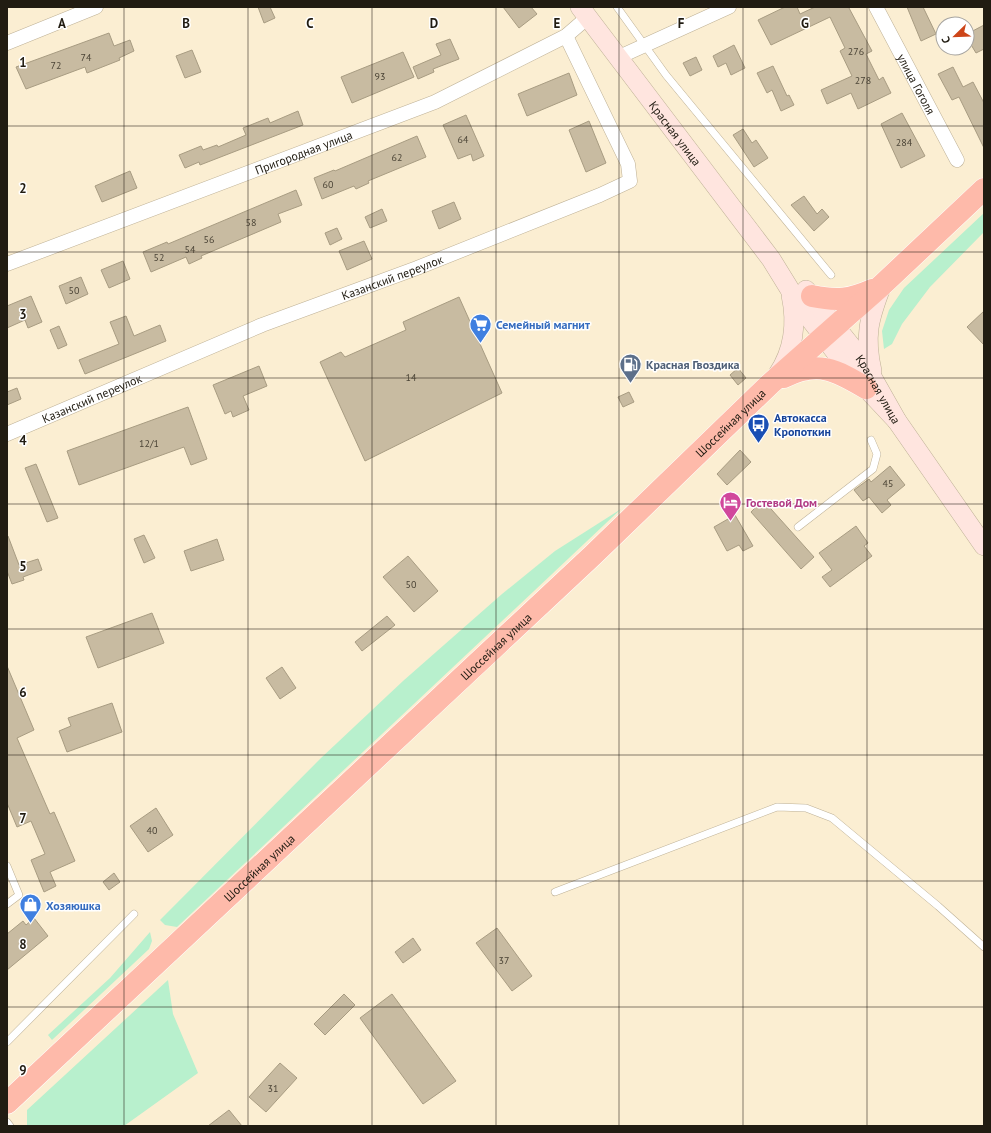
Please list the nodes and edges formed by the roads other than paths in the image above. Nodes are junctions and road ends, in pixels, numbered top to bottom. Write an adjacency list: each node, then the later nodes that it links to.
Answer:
1 (96, 7): 7 (street)
2 (617, 7): 8 (lane)
3 (729, 7): 8 (street)
4 (876, 7): 10 (street, улица Гоголя)
5 (584, 12): 6 (street, Пригородная улица); 9 (main road, Красная улица)
6 (566, 36): 13 (street, Пригородная улица); 21 (street, Казанский переулок)
7 (7, 43)
8 (645, 45): 9 (street); 14 (lane)
9 (619, 57): 12 (main road, Красная улица)
10 (956, 160)
11 (984, 189): 15 (highway, Шоссейная улица)
12 (771, 259): 16 (main road, Красная улица); 17 (main road, Красная улица)
13 (7, 264)
14 (831, 275)
15 (882, 285): 17 (highway); 18 (highway, Шоссейная улица); 20 (main road)
16 (790, 290): 18 (main road, Красная улица); 19 (main road)
17 (812, 296): 18 (main road, Красная улица)
18 (830, 332): 19 (highway, Шоссейная улица); 20 (main road, Красная улица)
19 (770, 384): 20 (highway); 31 (highway, Шоссейная улица)
20 (871, 385): 24 (main road, Красная улица)
21 (7, 434)
22 (871, 440): 23 (lane)
23 (798, 527)
24 (984, 546)
25 (7, 866): 27 (lane)
26 (555, 892): 29 (lane)
27 (7, 904)
28 (134, 914): 30 (lane)
29 (984, 947)
30 (7, 1042)
31 (8, 1101)
32 (7, 1122): 33 (lane)
33 (10, 1126)

